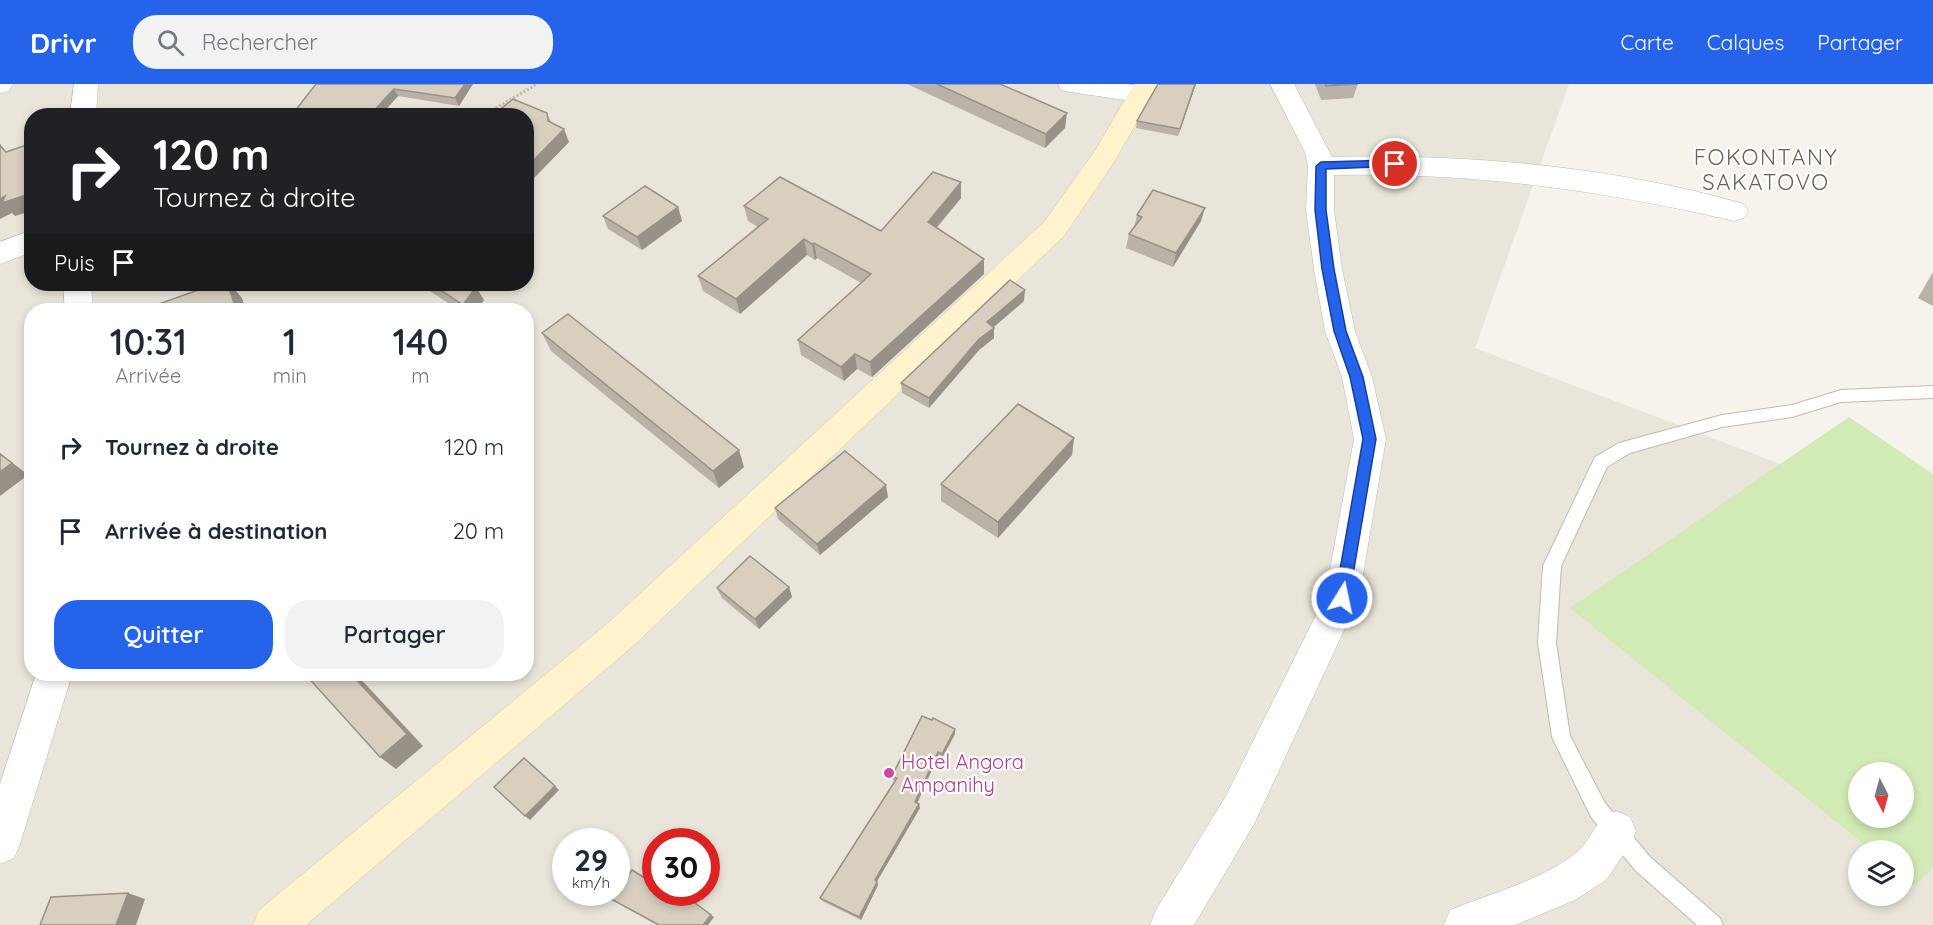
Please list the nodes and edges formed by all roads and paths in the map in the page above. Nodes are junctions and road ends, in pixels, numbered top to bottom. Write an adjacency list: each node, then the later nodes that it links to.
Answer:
1 (86, 84): 6 (street)
2 (537, 84): 7 (path)
3 (1070, 84): 5 (street)
4 (1282, 84): 8 (street)
5 (1142, 89): 16 (street)
6 (84, 108)
7 (496, 108)
8 (1321, 166): 9 (street); 17 (street)
9 (1734, 211)
10 (24, 244): 11 (street)
11 (0, 254)
12 (1933, 392): 14 (lane)
13 (52, 681): 15 (street)
14 (1616, 831): 18 (street); 19 (lane)
15 (0, 844)
16 (274, 925)
17 (1172, 925)
18 (1465, 925)
19 (1713, 925)

